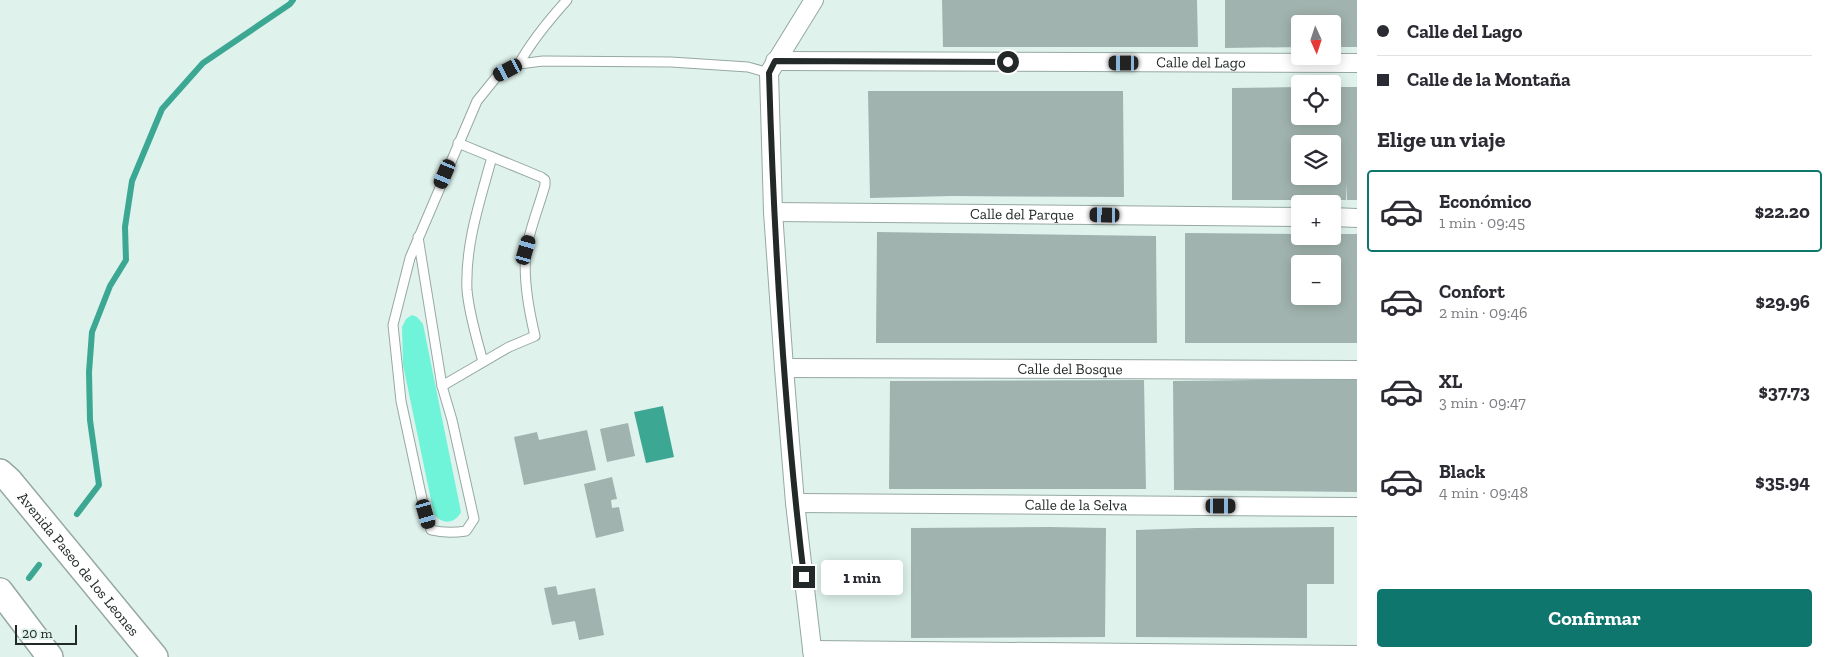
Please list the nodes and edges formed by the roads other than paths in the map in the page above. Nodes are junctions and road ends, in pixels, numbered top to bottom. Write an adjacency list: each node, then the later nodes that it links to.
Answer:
1 (568, 0): 3 (lane)
2 (814, 0): 5 (street)
3 (519, 64): 5 (lane); 6 (lane)
4 (1357, 64): 5 (street, Calle del Lago)
5 (772, 67): 8 (street)
6 (458, 143): 7 (lane); 12 (lane)
7 (492, 157): 13 (lane); 13 (lane)
8 (773, 212): 9 (street, Calle del Parque); 14 (street)
9 (1291, 217)
10 (1341, 218): 11 (street)
11 (1357, 218)
12 (418, 237): 16 (lane); 16 (lane)
13 (483, 362): 16 (lane)
14 (784, 368): 15 (street, Calle del Bosque); 18 (street)
15 (1357, 370)
16 (442, 386)
17 (0, 472): 24 (main road, Avenida Paseo de los Leones)
18 (795, 503): 19 (street, Calle de la Selva); 21 (street)
19 (1357, 507)
20 (0, 591): 23 (main road)
21 (812, 654): 22 (street)
22 (1357, 655)
23 (50, 657)
24 (155, 657)

